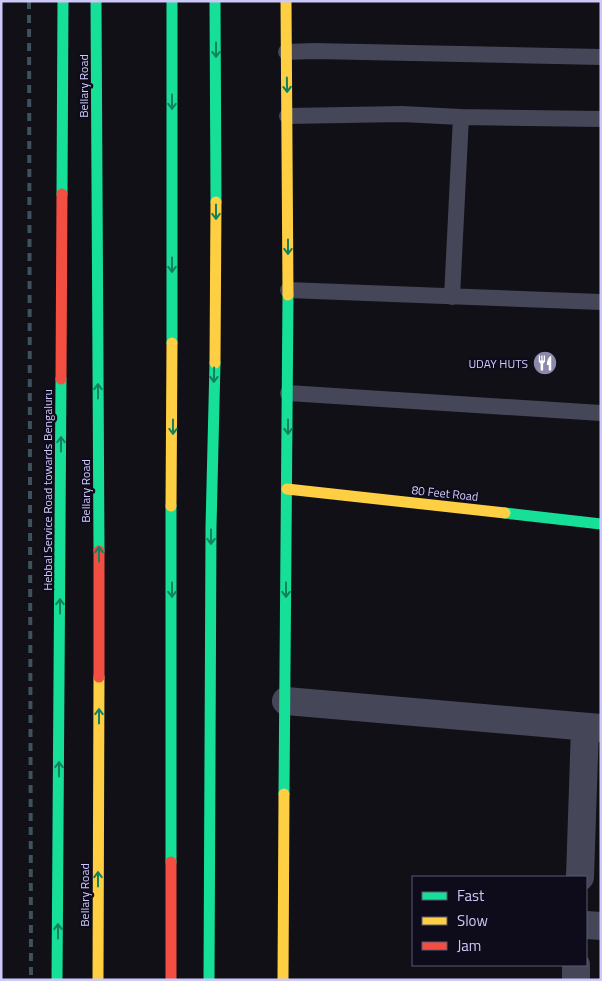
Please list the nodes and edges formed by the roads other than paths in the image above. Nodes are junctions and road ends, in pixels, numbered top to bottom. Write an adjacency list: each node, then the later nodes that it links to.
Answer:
1 (63, 1): 24 (main road, Hebbal Service Road towards Bengaluru, one-way to 1)
2 (96, 1): 25 (main road, Bellary Road, one-way to 2)
3 (172, 1): 26 (main road, one-way to 26)
4 (216, 1): 27 (main road, one-way to 27)
5 (286, 1): 6 (main road)
6 (286, 52): 7 (lane); 8 (main road, one-way to 8)
7 (601, 57)
8 (287, 116): 9 (lane); 11 (main road, one-way to 11)
9 (461, 117): 10 (lane); 12 (lane)
10 (601, 119)
11 (288, 290): 12 (lane); 14 (main road)
12 (452, 297): 13 (lane)
13 (601, 302)
14 (288, 393): 15 (lane); 16 (main road, one-way to 16)
15 (601, 413)
16 (287, 489): 17 (main road, 80 Feet Road); 18 (main road, one-way to 18)
17 (601, 524)
18 (286, 701): 19 (street); 28 (main road)
19 (593, 727): 20 (street)
20 (580, 876)
21 (587, 925): 22 (street)
22 (601, 926)
23 (576, 966): 29 (street)
24 (57, 980)
25 (98, 980)
26 (171, 980)
27 (209, 980)
28 (283, 980)
29 (576, 980)

